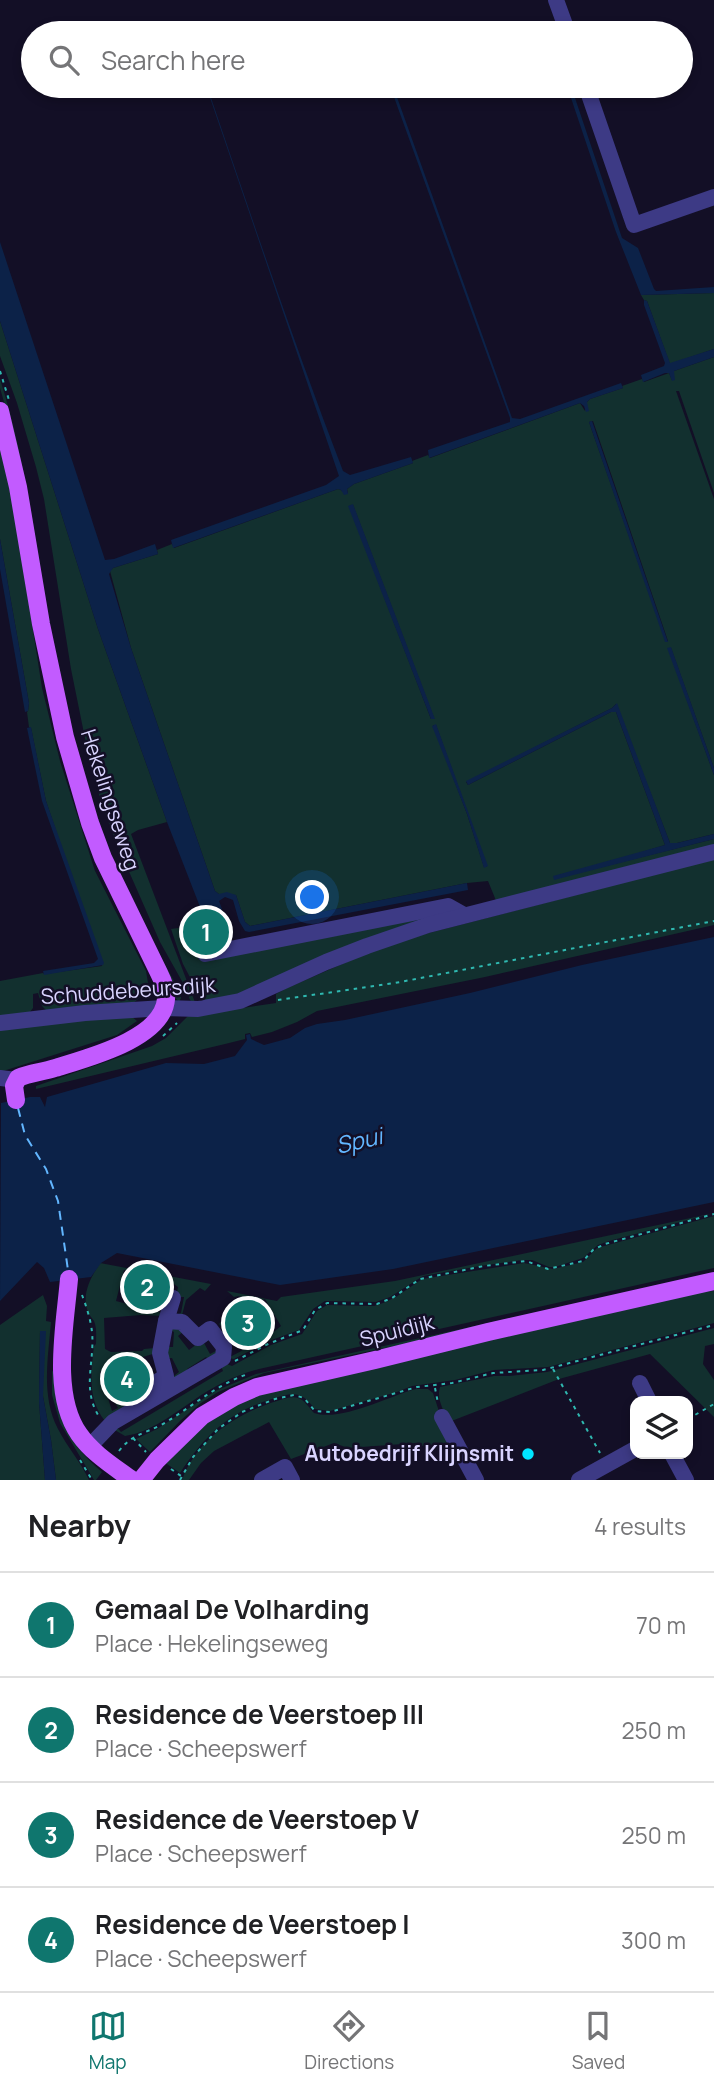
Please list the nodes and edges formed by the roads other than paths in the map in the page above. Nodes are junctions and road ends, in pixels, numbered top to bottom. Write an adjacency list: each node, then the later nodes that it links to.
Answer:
1 (556, 0): 2 (street)
2 (564, 21)
3 (590, 98): 4 (street)
4 (714, 197)
5 (6, 409): 9 (main road, Hekelingseweg)
6 (714, 852): 7 (street, Schuddebeursdijk)
7 (464, 915): 8 (street, Schuddebeursdijk); 9 (street, Schuddebeursdijk)
8 (200, 941)
9 (164, 1008): 10 (street, Schuddebeursdijk); 11 (main road)
10 (0, 1023)
11 (8, 1079): 12 (main road)
12 (16, 1100)
13 (69, 1279): 23 (main road)
14 (714, 1281): 15 (main road, Spuidijk)
15 (695, 1286): 16 (main road, Spuidijk); 27 (main road, Spuidijk)
16 (714, 1287)
17 (173, 1298): 18 (street)
18 (166, 1321): 21 (street); 21 (street)
19 (640, 1383): 20 (street)
20 (646, 1396)
21 (140, 1405): 23 (street)
22 (442, 1417): 30 (street)
23 (90, 1446): 26 (main road)
24 (630, 1452): 31 (street)
25 (675, 1459): 32 (street)
26 (132, 1480)
27 (141, 1480)
28 (262, 1480): 29 (street)
29 (292, 1480)
30 (476, 1480)
31 (579, 1480)
32 (686, 1480)

